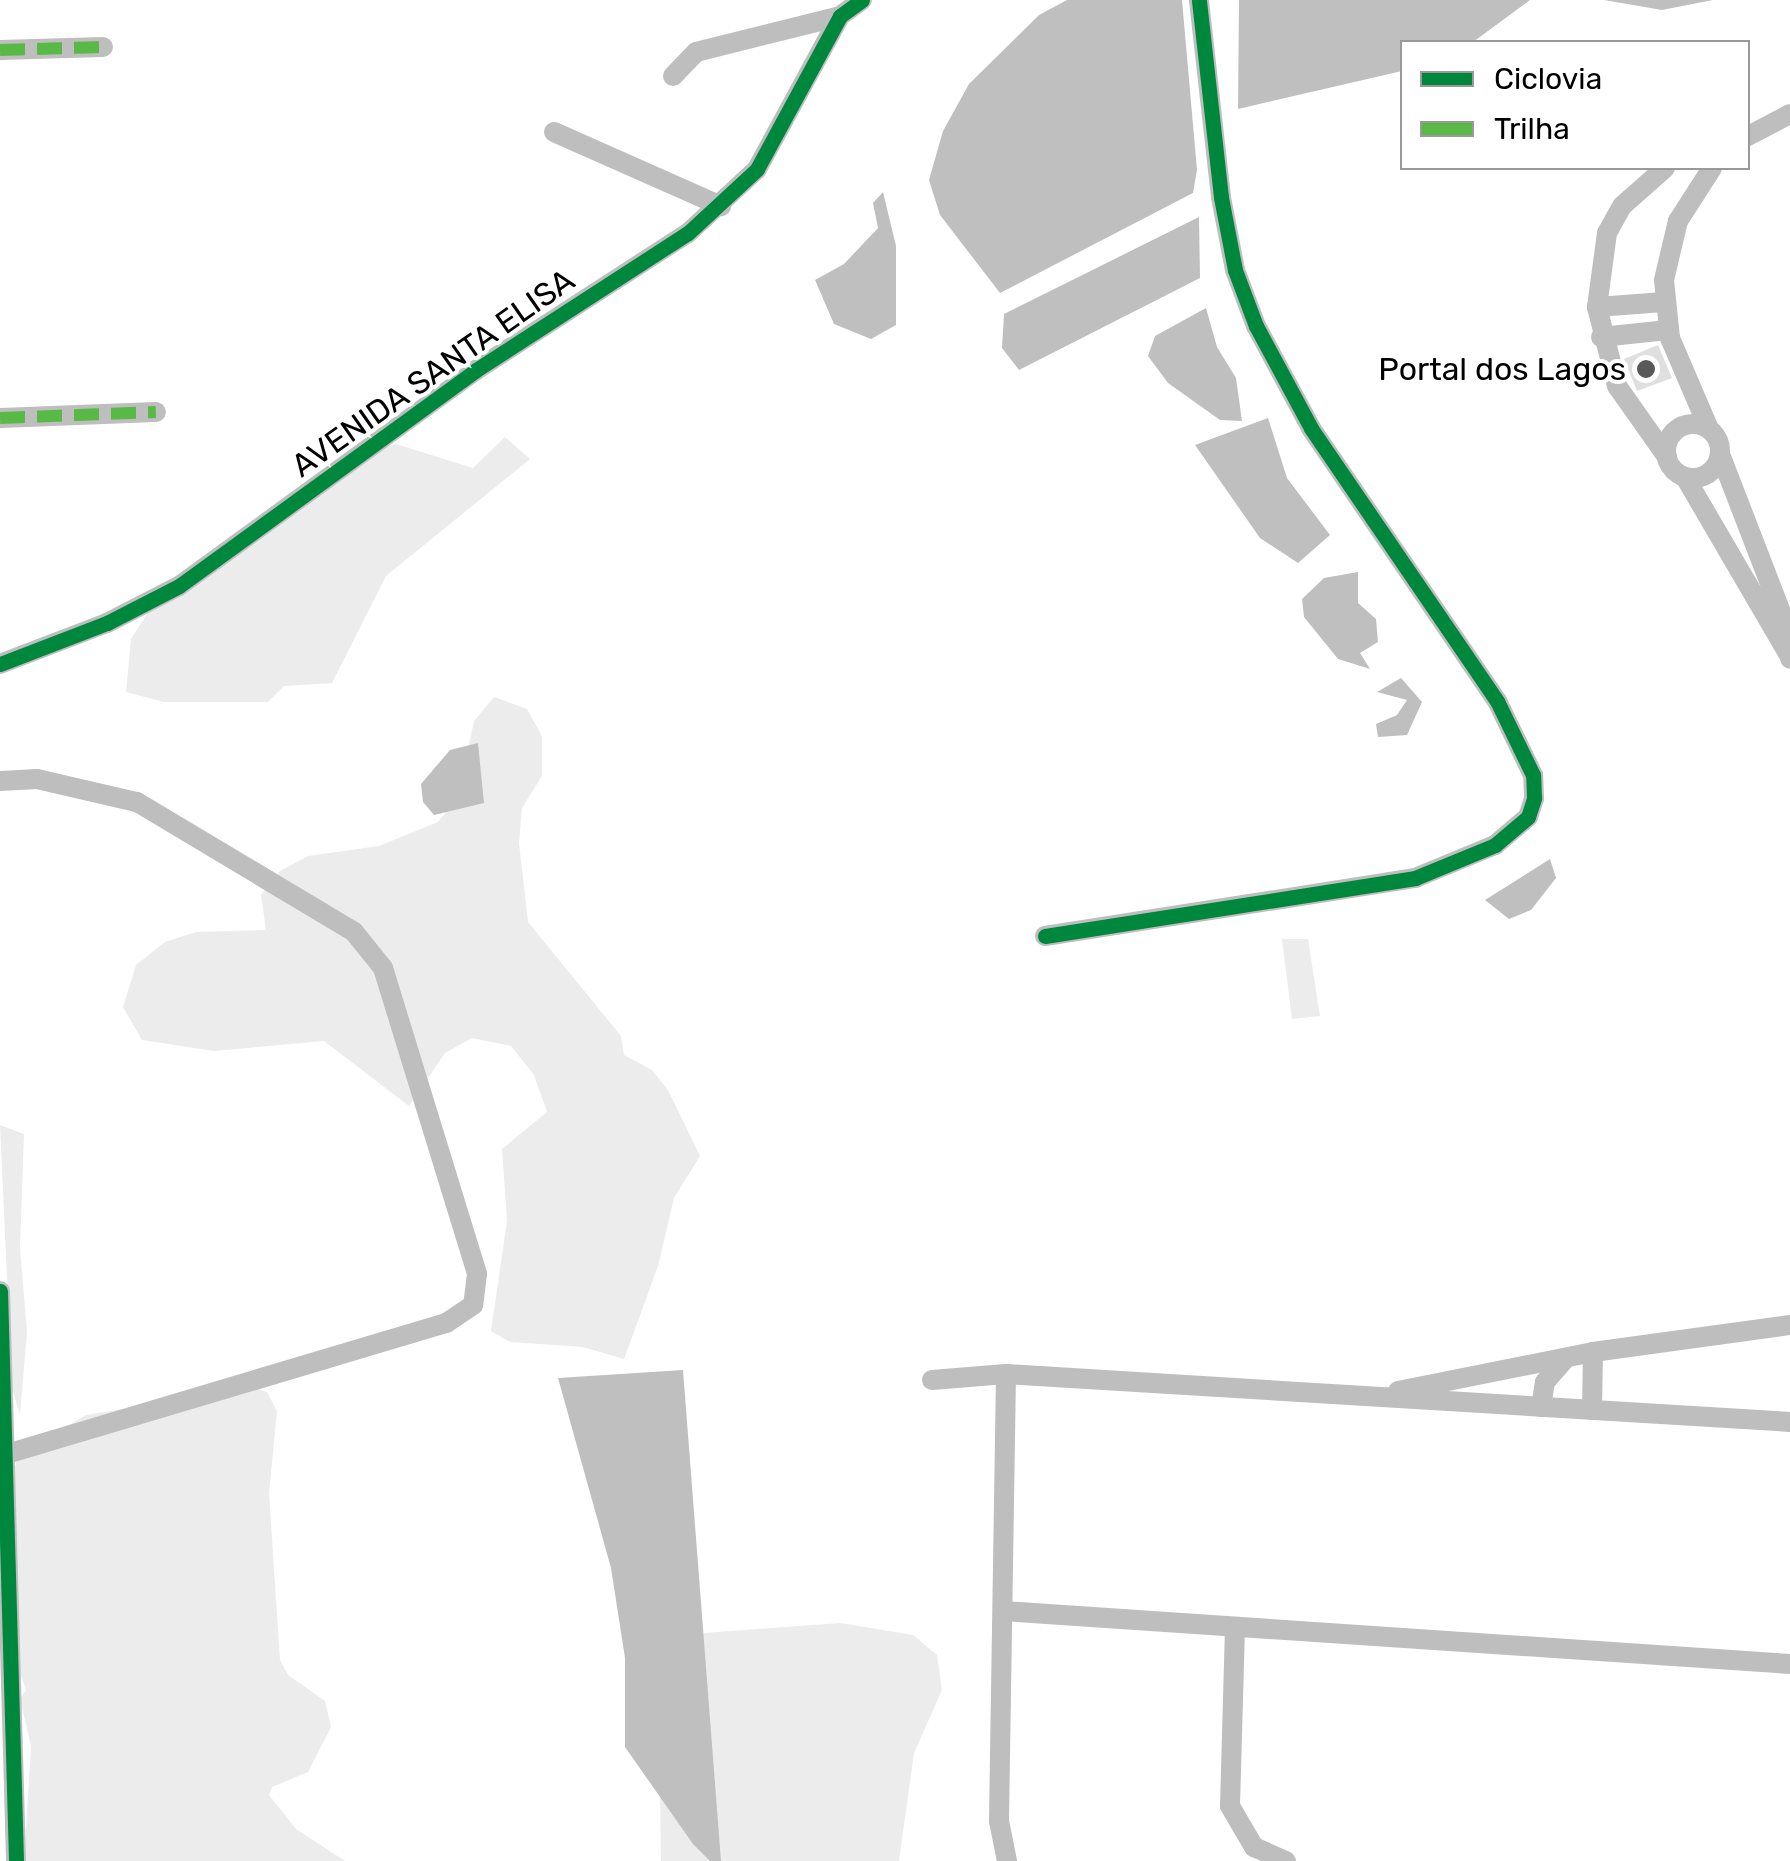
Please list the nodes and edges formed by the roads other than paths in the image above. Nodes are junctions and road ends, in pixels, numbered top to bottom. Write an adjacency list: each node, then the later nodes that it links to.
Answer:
1 (862, 0): 3 (street, AVENIDA SANTA ELISA)
2 (1199, 0): 26 (street)
3 (840, 16): 6 (street); 12 (street, AVENIDA SANTA ELISA)
4 (103, 47): 5 (street)
5 (0, 50)
6 (673, 76)
7 (1790, 114): 9 (street)
8 (554, 132): 12 (street)
9 (1750, 134)
10 (1663, 170): 14 (street)
11 (1711, 170): 13 (street)
12 (721, 206): 24 (street, AVENIDA SANTA ELISA)
13 (1664, 302): 14 (street); 15 (street)
14 (1596, 307): 16 (street)
15 (1668, 330): 16 (street); 19 (street)
16 (1601, 337): 21 (street)
17 (156, 412): 18 (street)
18 (0, 418)
19 (1709, 429): 20 (street); 21 (street)
20 (1720, 454): 22 (street); 23 (street)
21 (1667, 457): 22 (street)
22 (1685, 477): 23 (street)
23 (1790, 657)
24 (0, 664)
25 (0, 781): 37 (street)
26 (1044, 936)
27 (0, 1291): 37 (street)
28 (1790, 1325): 29 (street)
29 (1594, 1352): 30 (street); 35 (street)
30 (1566, 1358): 33 (street); 34 (street)
31 (1006, 1374): 32 (street); 33 (street); 38 (street)
32 (932, 1380)
33 (1370, 1396): 34 (street)
34 (1541, 1407): 35 (street)
35 (1592, 1410): 36 (street)
36 (1790, 1422)
37 (3, 1455): 41 (street)
38 (1002, 1612): 39 (street); 43 (street)
39 (1235, 1627): 40 (street); 44 (street)
40 (1790, 1664)
41 (6, 1754): 42 (street)
42 (16, 1861)
43 (1007, 1861)
44 (1286, 1861)

